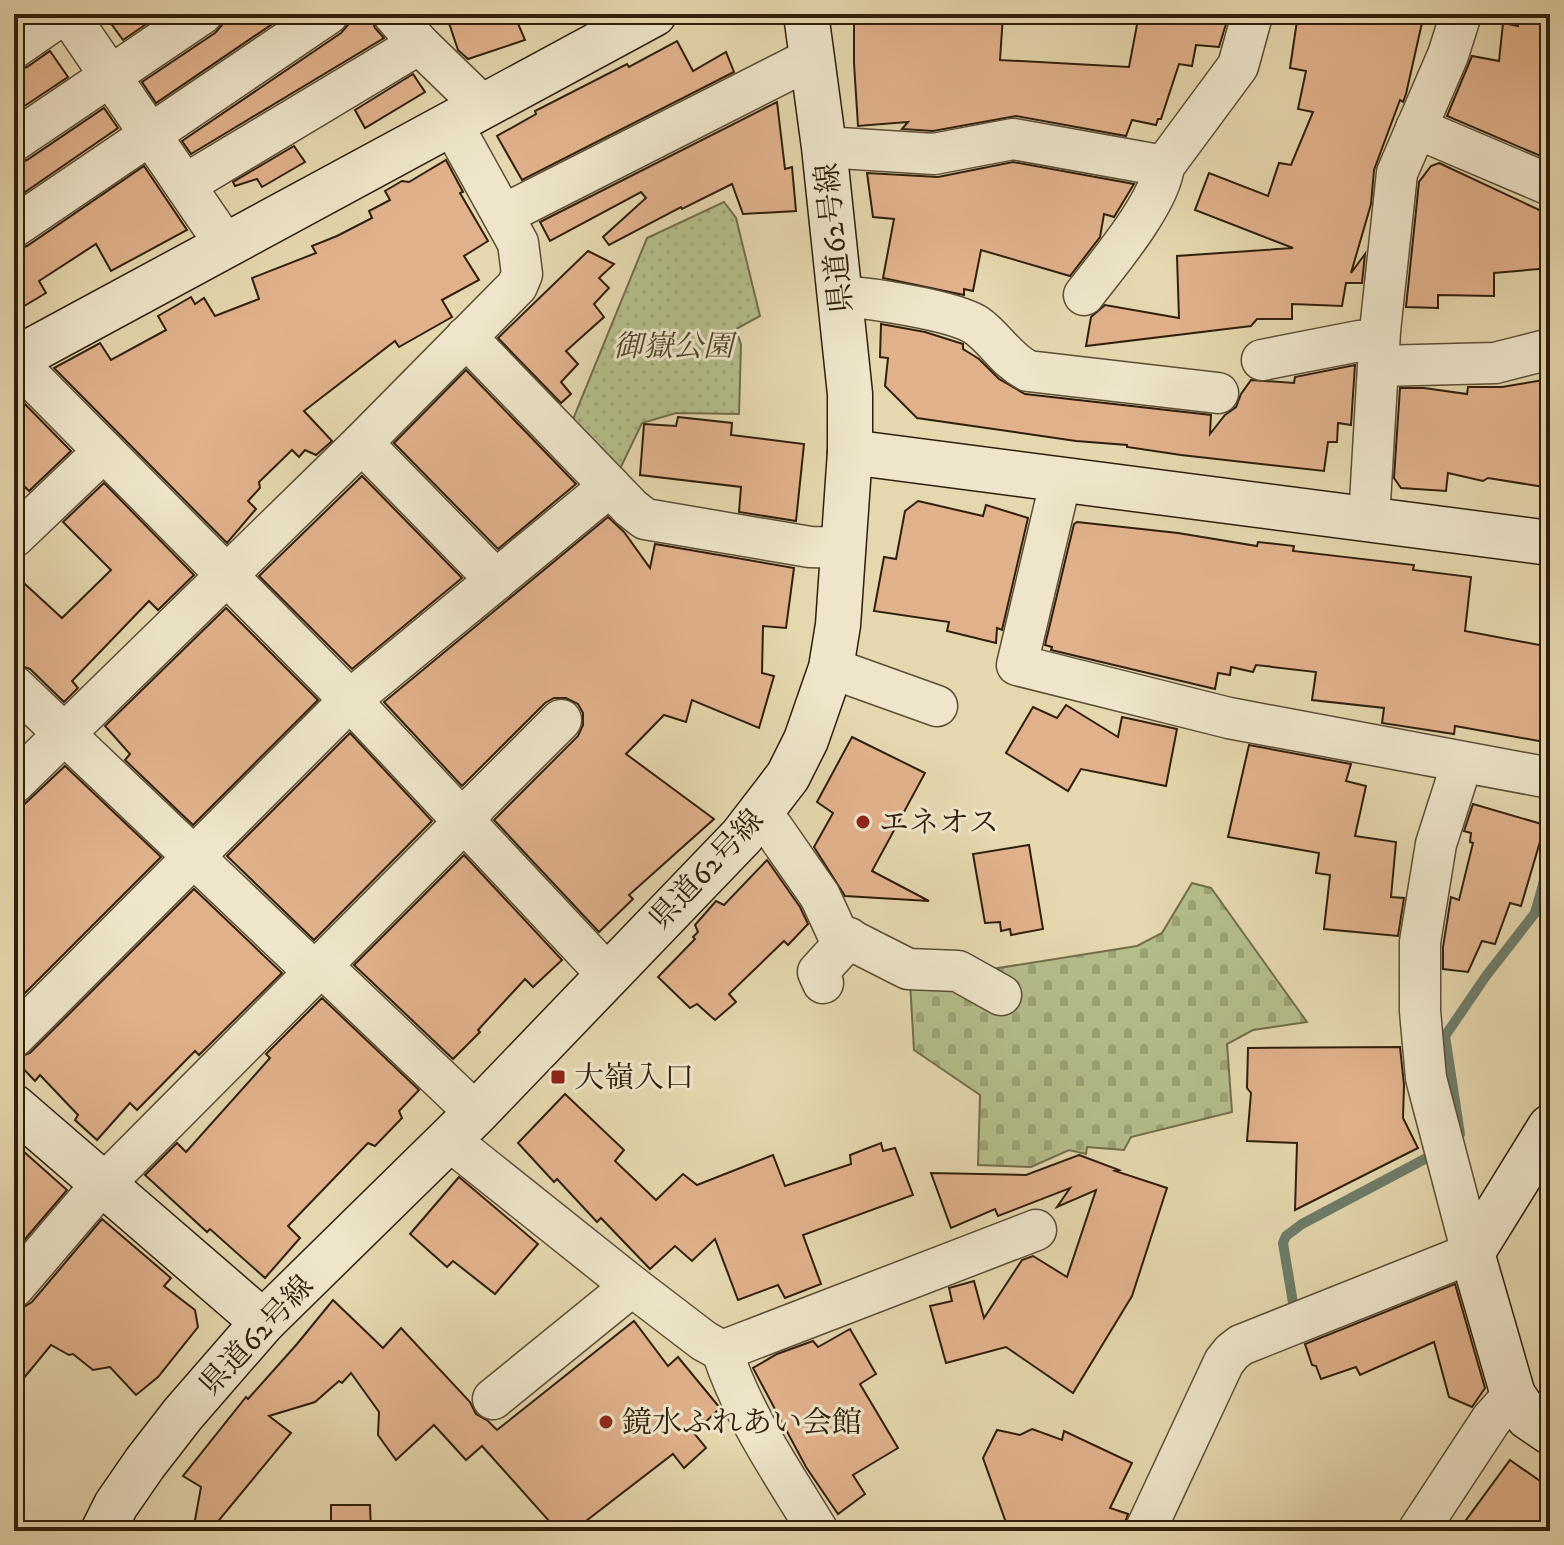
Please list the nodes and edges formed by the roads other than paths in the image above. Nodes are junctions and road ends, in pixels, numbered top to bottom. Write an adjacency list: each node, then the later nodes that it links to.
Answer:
1 (66, 14): 10 (street); 12 (street)
2 (202, 14): 12 (street)
3 (328, 14): 15 (street)
4 (393, 14): 9 (street)
5 (654, 14): 13 (street)
6 (806, 14): 11 (street, 県道62号線)
7 (1461, 14): 14 (street)
8 (1251, 19): 18 (street)
9 (419, 44): 13 (street); 19 (street)
10 (14, 48)
11 (812, 58): 17 (street, 県道62号線); 21 (street)
12 (110, 76): 15 (street); 16 (street)
13 (467, 114): 21 (street); 23 (street)
14 (1416, 128): 20 (street); 28 (street)
15 (150, 133): 19 (street); 22 (street)
16 (14, 141)
17 (824, 147): 18 (street); 25 (street, 県道62号線)
18 (1164, 166): 24 (street)
19 (186, 184): 23 (street)
20 (1550, 185)
21 (503, 215): 26 (street)
22 (14, 227)
23 (225, 244): 29 (street)
24 (1084, 295)
25 (840, 296): 31 (street); 34 (street, 県道62号線)
26 (466, 337): 32 (street); 36 (street)
27 (1550, 349): 28 (street)
28 (1379, 353): 30 (street); 37 (street)
29 (14, 360): 33 (street)
30 (1262, 360)
31 (1218, 393)
32 (362, 443): 41 (street); 42 (street)
33 (104, 451): 38 (street); 41 (street)
34 (850, 452): 35 (street); 40 (street, 県道62号線)
35 (1061, 479): 37 (street); 49 (street)
36 (610, 486): 40 (street); 42 (street)
37 (1369, 520): 39 (street)
38 (14, 537)
39 (1550, 543)
40 (845, 548): 43 (street, 県道62号線)
41 (227, 574): 45 (street); 48 (street)
42 (496, 580): 45 (street)
43 (831, 668): 46 (street); 52 (street, 県道62号線)
44 (14, 686): 48 (street)
45 (350, 700): 53 (street); 54 (street)
46 (937, 706)
47 (561, 720): 53 (street)
48 (65, 733): 51 (street); 54 (street)
49 (1462, 763): 50 (street); 66 (street)
50 (1550, 778)
51 (14, 783)
52 (759, 814): 55 (street); 57 (street, 県道62号線)
53 (465, 821): 56 (street); 57 (street)
54 (195, 856): 56 (street); 60 (street)
55 (849, 938): 58 (street); 59 (street)
56 (315, 969): 62 (street); 64 (street)
57 (607, 974): 62 (street, 県道62号線)
58 (823, 983)
59 (1001, 995)
60 (14, 1037)
61 (14, 1107): 64 (street)
62 (463, 1127): 67 (street); 69 (street, 県道62号線)
63 (1550, 1127): 66 (street)
64 (104, 1184): 68 (street); 69 (street)
65 (1036, 1230): 70 (street)
66 (1472, 1253): 71 (street); 76 (street)
67 (632, 1286): 70 (street); 72 (street)
68 (14, 1287)
69 (263, 1322): 74 (street, 県道62号線)
70 (722, 1351): 75 (street)
71 (1513, 1395): 73 (street); 77 (street)
72 (493, 1399)
73 (1550, 1432)
74 (103, 1531)
75 (818, 1531)
76 (1145, 1531)
77 (1418, 1531)

